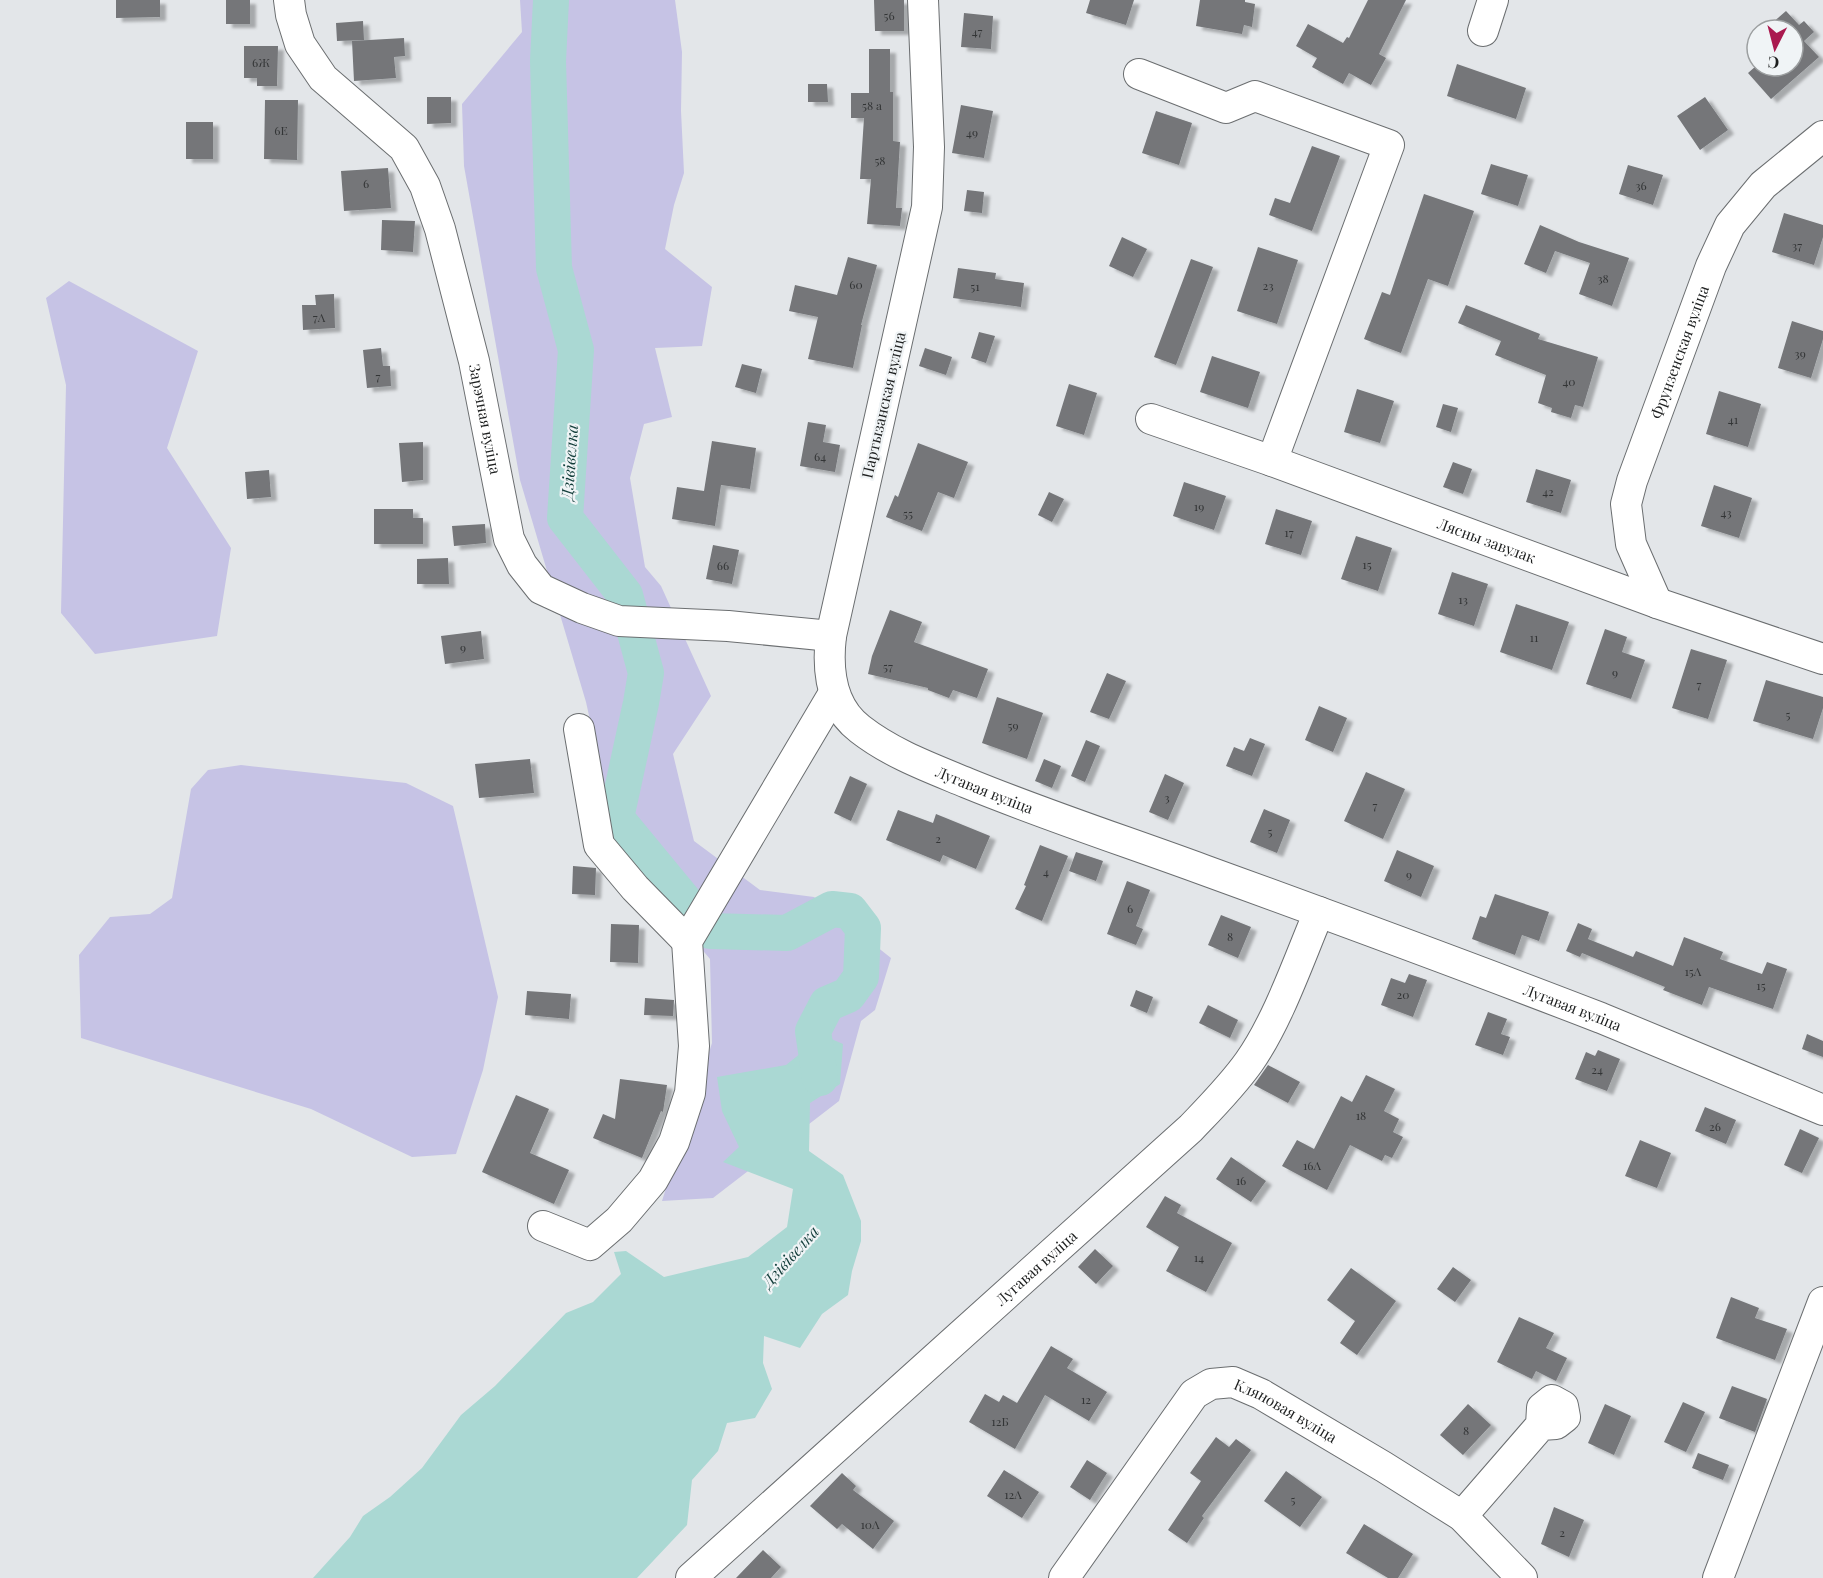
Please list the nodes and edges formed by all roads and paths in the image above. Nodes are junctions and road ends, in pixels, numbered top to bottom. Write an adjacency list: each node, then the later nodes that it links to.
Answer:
1 (289, 0): 10 (street, Зарэчная вуліца)
2 (923, 0): 10 (street, Партызанская вуліца)
3 (1493, 0): 4 (street)
4 (1483, 31)
5 (1139, 74): 8 (street)
6 (1823, 136): 9 (street, Фрунзенская вуліца)
7 (1151, 419): 8 (street, Лясны завулак)
8 (1272, 461): 9 (street, Лясны завулак)
9 (1657, 603): 11 (street, Лясны завулак)
10 (831, 636): 12 (street, Партызанская вуліца)
11 (1823, 659)
12 (834, 693): 14 (street, Партызанская вуліца); 16 (street)
13 (579, 729): 16 (street)
14 (922, 764): 15 (street, Лугавая вуліца)
15 (1319, 912): 17 (street, Лугавая вуліца); 22 (street, Лугавая вуліца)
16 (687, 940): 18 (street)
17 (1823, 1110)
18 (543, 1226)
19 (1823, 1302): 25 (street)
20 (1541, 1425): 21 (street)
21 (1462, 1516): 23 (street, Кляновая вуліца); 24 (street, Кляновая вуліца)
22 (691, 1578)
23 (1064, 1578)
24 (1522, 1578)
25 (1718, 1578)

